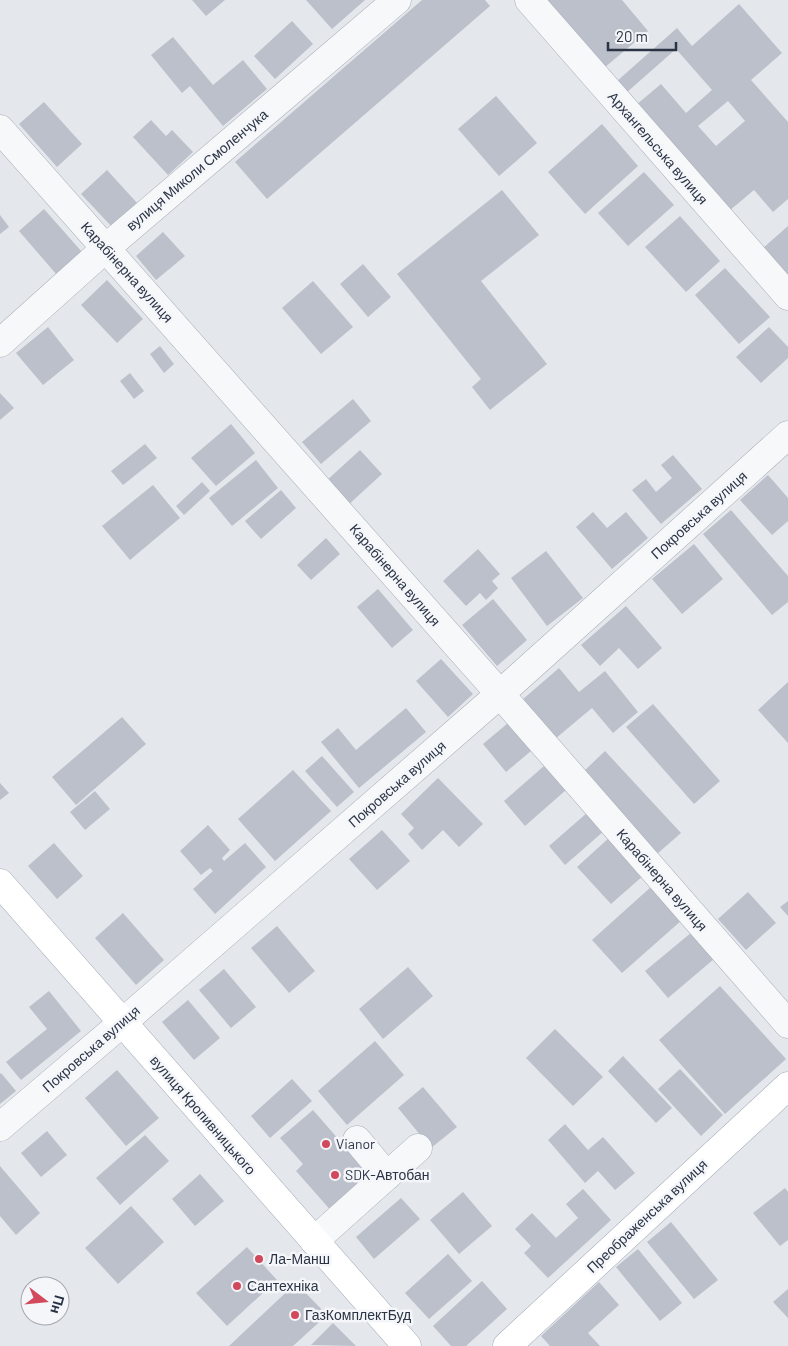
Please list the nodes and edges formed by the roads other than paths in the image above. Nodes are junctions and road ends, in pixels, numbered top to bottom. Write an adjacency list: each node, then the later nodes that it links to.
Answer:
1 (397, 0): 4 (street, вулиця Миколи Смоленчука)
2 (529, 0): 5 (street, Архангельська вулиця)
3 (0, 129): 4 (street, Карабінерна вулиця)
4 (106, 248): 6 (street, вулиця Миколи Смоленчука); 8 (street, Карабінерна вулиця)
5 (788, 296)
6 (0, 343)
7 (788, 435): 8 (street, Покровська вулиця)
8 (500, 694): 10 (street, Покровська вулиця); 11 (street, Карабінерна вулиця)
9 (1, 886): 10 (main road, вулиця Кропивницького)
10 (122, 1023): 13 (street, Покровська вулиця); 17 (main road, вулиця Кропивницького)
11 (788, 1024)
12 (788, 1086): 19 (main road, Преображенська вулиця)
13 (0, 1127)
14 (357, 1140): 16 (street)
15 (418, 1148): 16 (street)
16 (387, 1176): 17 (street)
17 (314, 1241): 18 (main road, вулиця Кропивницького)
18 (407, 1346)
19 (507, 1346)

